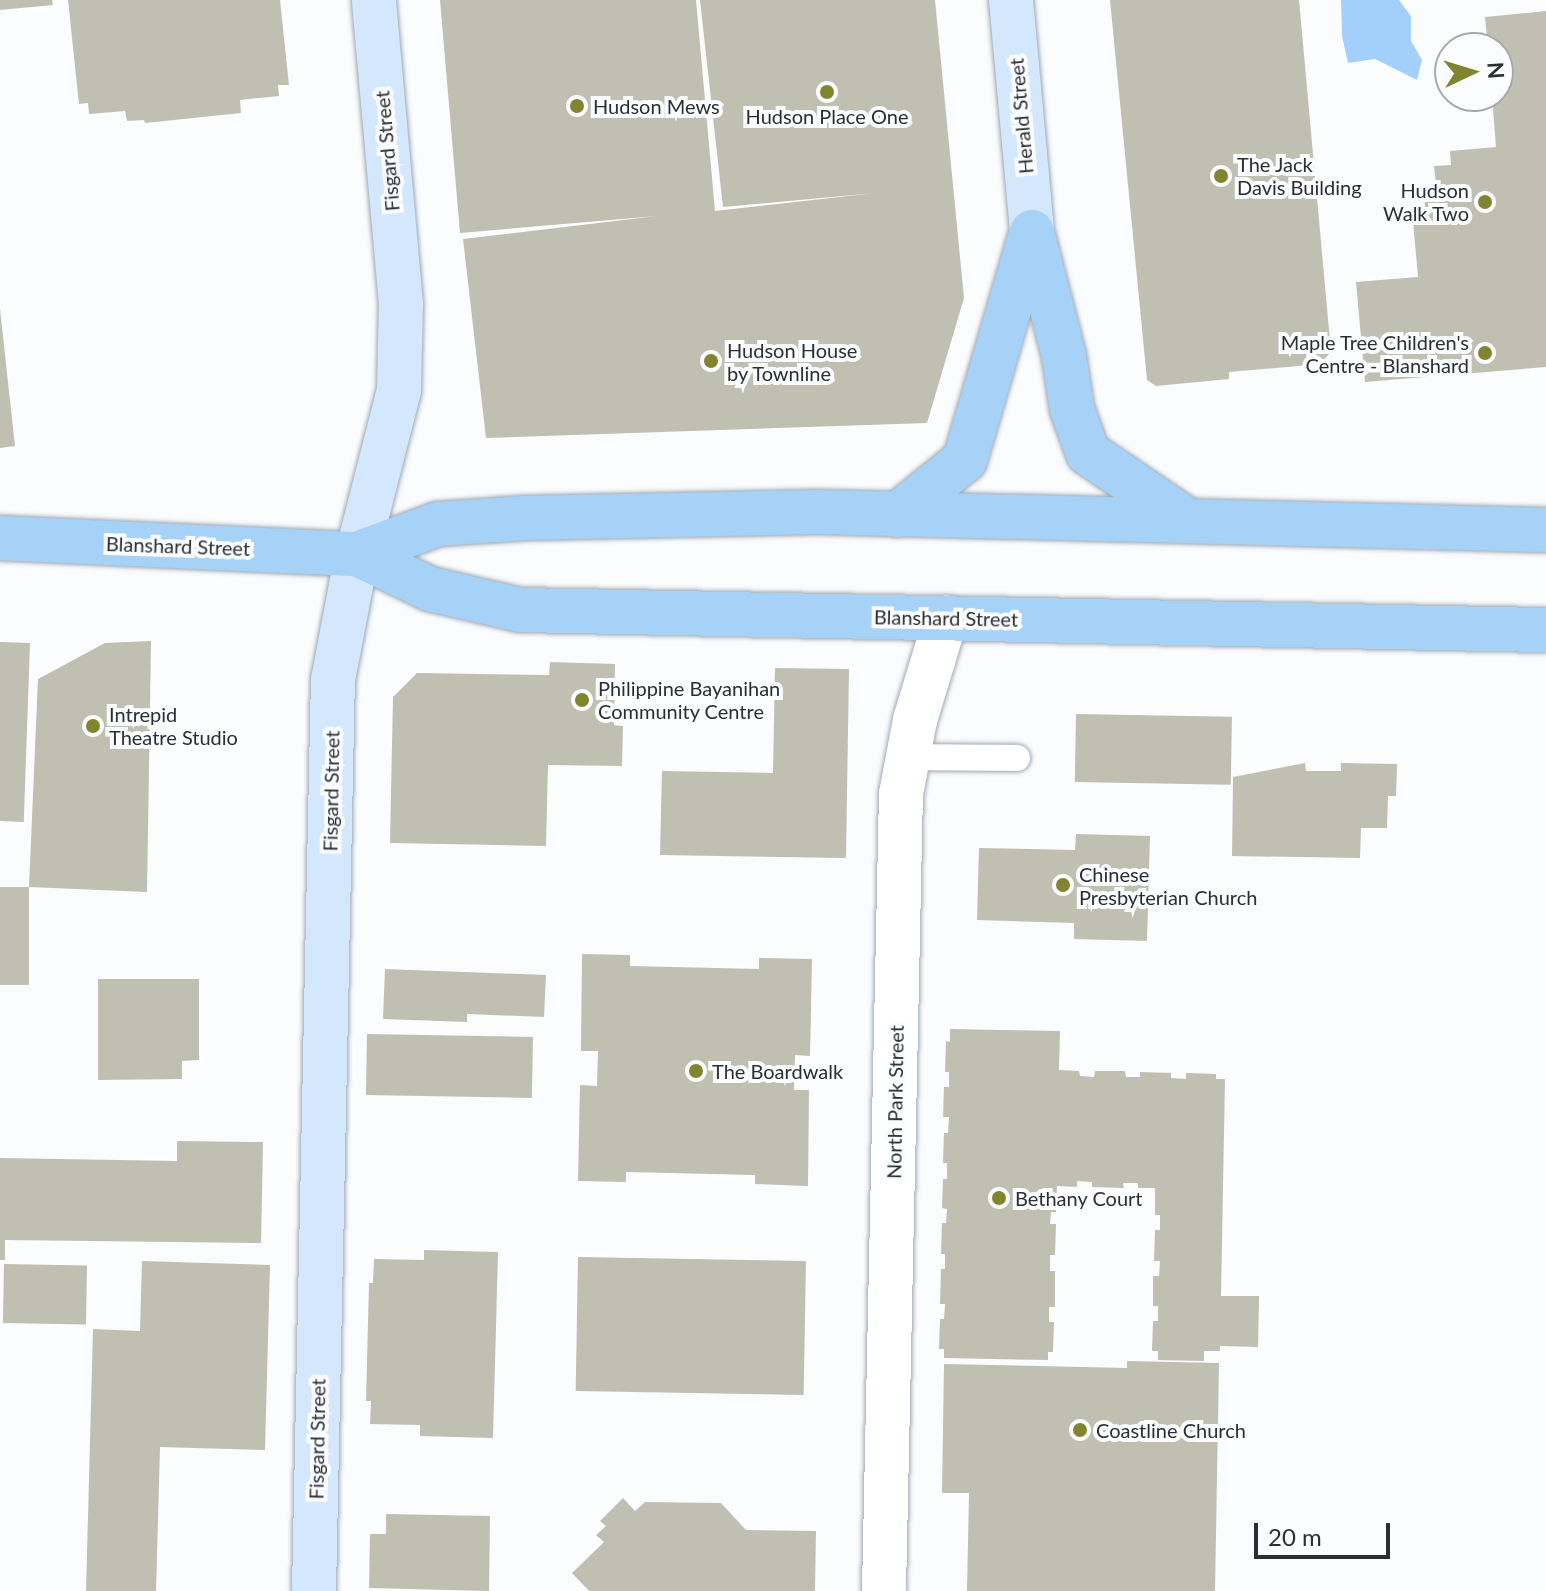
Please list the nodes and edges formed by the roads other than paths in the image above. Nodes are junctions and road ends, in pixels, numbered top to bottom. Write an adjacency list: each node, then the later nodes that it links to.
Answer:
1 (374, 0): 8 (street, Fisgard Street)
2 (1011, 0): 3 (street, Herald Street)
3 (1032, 232): 4 (main road); 5 (main road)
4 (897, 515): 5 (main road, Blanshard Street); 8 (main road, Blanshard Street)
5 (1188, 521): 6 (main road, Blanshard Street)
6 (1546, 530)
7 (0, 538): 8 (main road, Blanshard Street)
8 (357, 554): 9 (main road, Blanshard Street); 13 (street, Fisgard Street)
9 (946, 618): 10 (main road, Blanshard Street); 11 (street, North Park Street)
10 (1546, 630)
11 (908, 757): 12 (lane); 14 (street, North Park Street)
12 (1017, 758)
13 (314, 1591)
14 (884, 1591)

